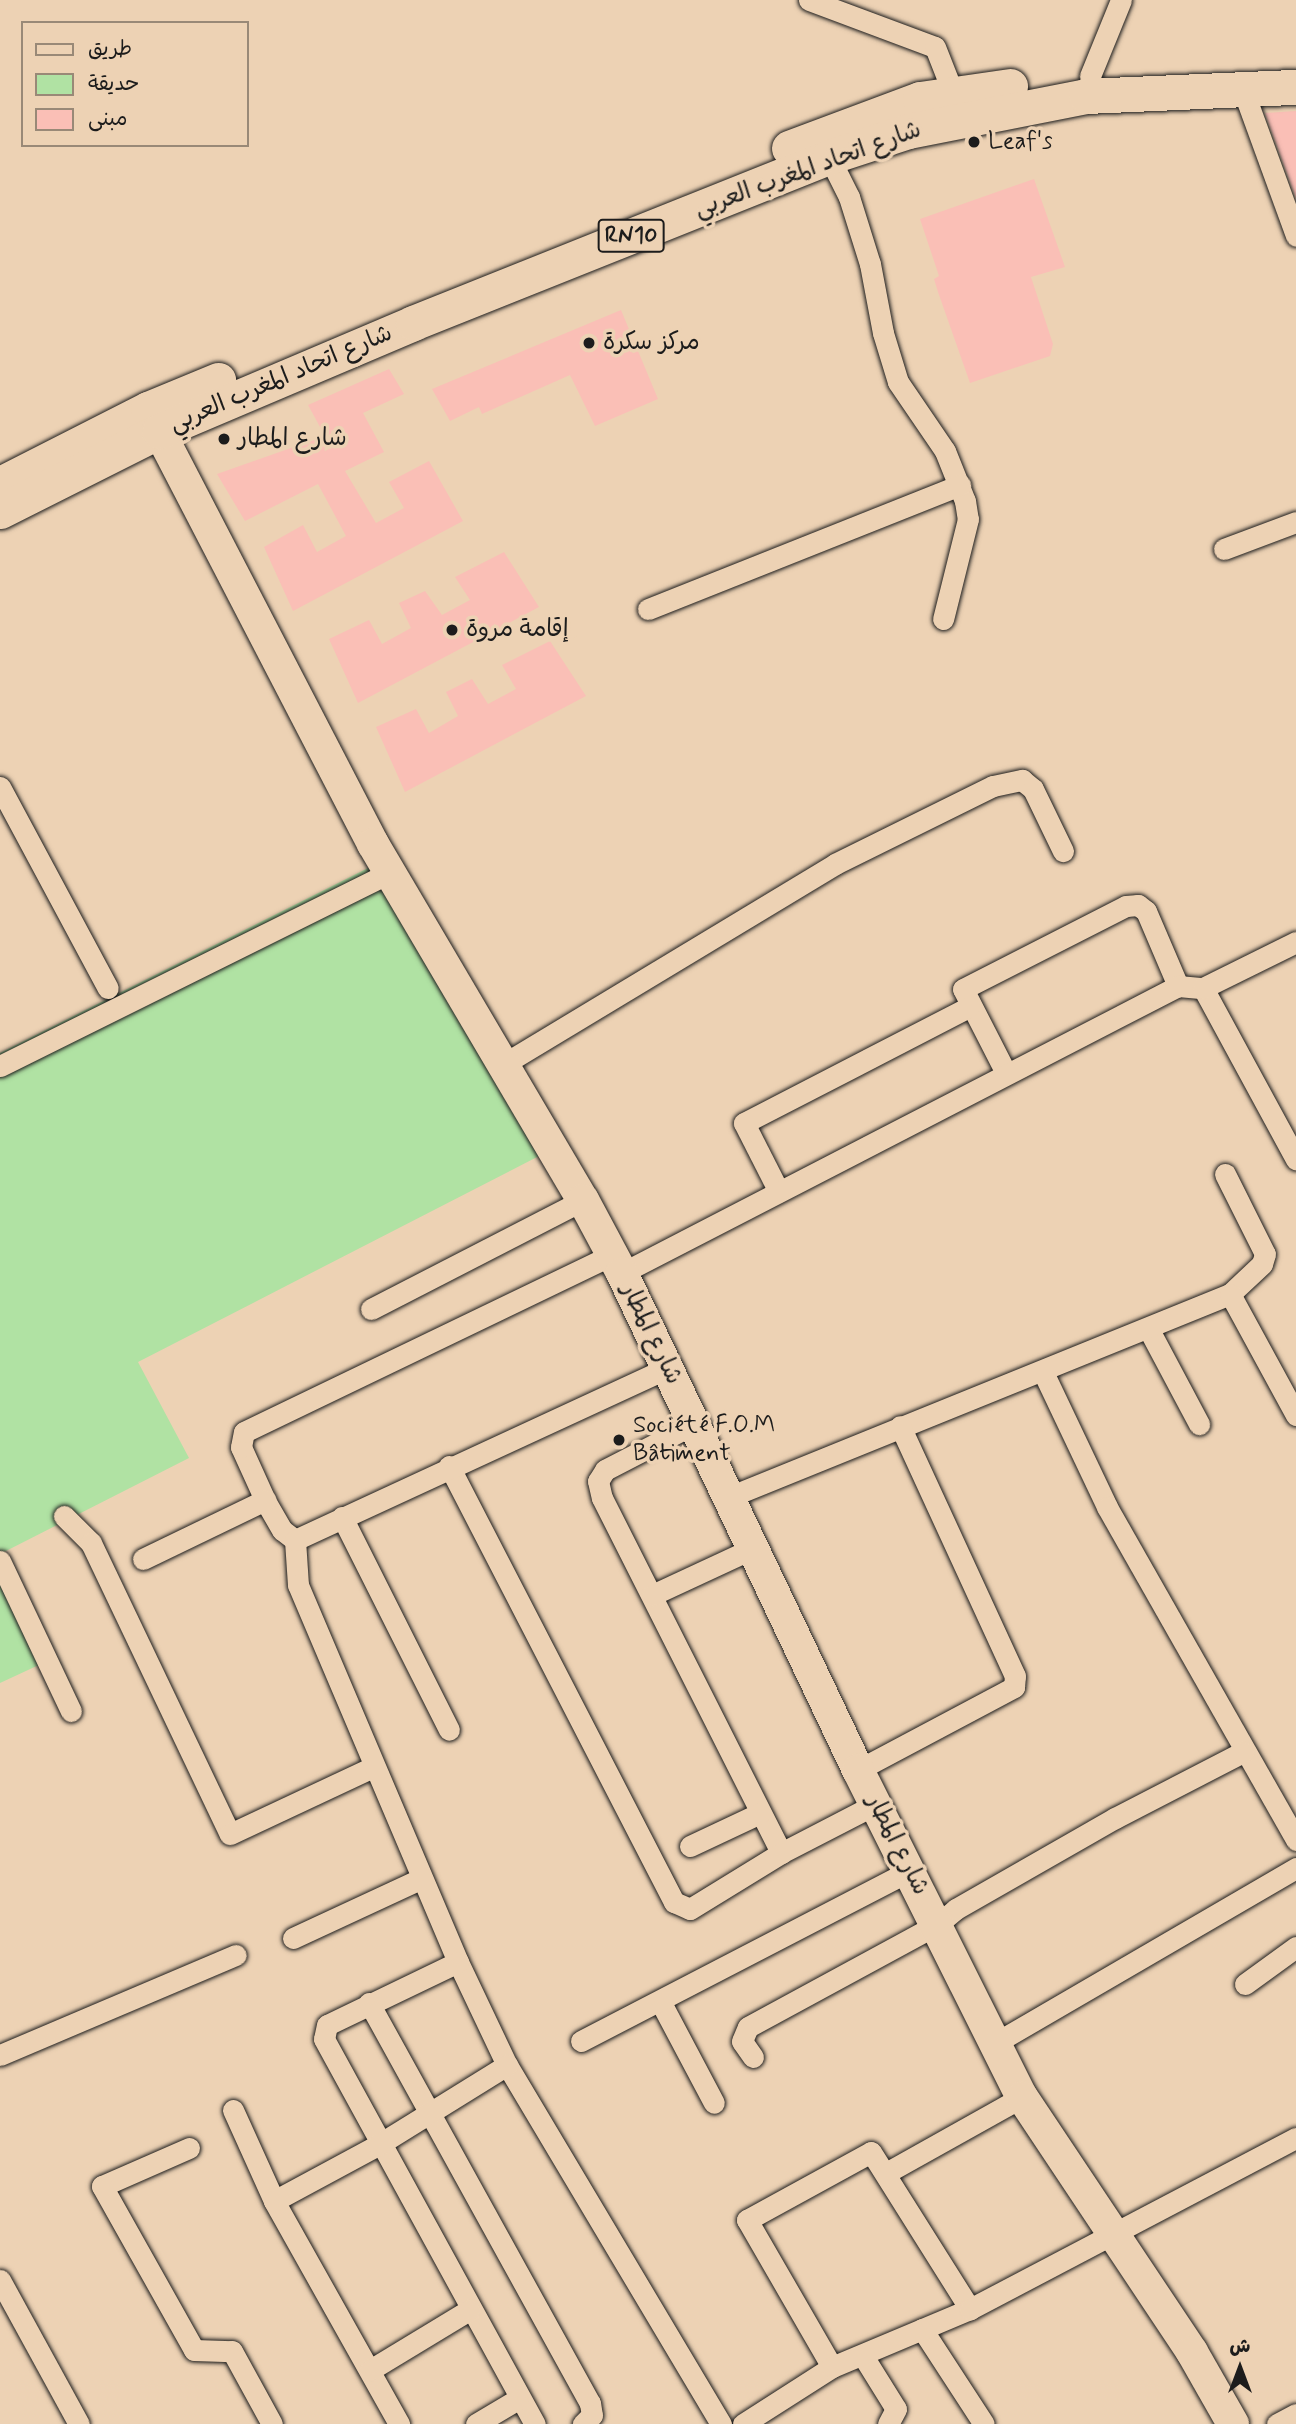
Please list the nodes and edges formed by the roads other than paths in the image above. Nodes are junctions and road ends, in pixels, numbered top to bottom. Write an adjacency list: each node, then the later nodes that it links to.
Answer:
1 (809, 0): 7 (street)
2 (1121, 0): 4 (street)
3 (1296, 64): 4 (main road, شارع اتحاد المغرب العربي / RN10)
4 (1090, 76): 7 (main road, شارع اتحاد المغرب العربي / RN10)
5 (1296, 87): 6 (main road, شارع اتحاد المغرب العربي / RN10)
6 (1243, 90): 7 (main road, شارع اتحاد المغرب العربي / RN10); 9 (street)
7 (958, 106): 8 (main road, شارع اتحاد المغرب العربي / RN10); 11 (main road, شارع اتحاد المغرب العربي / RN10)
8 (830, 157): 10 (main road, شارع اتحاد المغرب العربي / RN10); 12 (street)
9 (1296, 236)
10 (159, 431): 13 (main road, شارع اتحاد المغرب العربي / RN10); 20 (street, شارع المطار)
11 (0, 484)
12 (960, 485): 16 (street); 17 (street)
13 (0, 511)
14 (1296, 522): 15 (street)
15 (1224, 549)
16 (649, 608)
17 (943, 619)
18 (0, 786): 23 (street)
19 (1063, 851): 26 (street)
20 (392, 871): 26 (street, شارع المطار); 27 (street)
21 (1296, 942): 24 (street)
22 (1178, 986): 24 (street); 25 (street); 28 (street)
23 (108, 988)
24 (1203, 988): 29 (street)
25 (969, 1007): 28 (street); 31 (street)
26 (502, 1065): 32 (street, شارع المطار)
27 (0, 1066)
28 (1006, 1073): 31 (street)
29 (1296, 1158)
30 (1225, 1174): 34 (street)
31 (778, 1190): 33 (street)
32 (583, 1200): 33 (street, شارع المطار); 35 (street)
33 (617, 1264): 37 (street, شارع المطار); 45 (street)
34 (1230, 1294): 36 (street); 39 (street)
35 (371, 1309)
36 (1148, 1328): 38 (street); 41 (street)
37 (668, 1368): 40 (street, شارع المطار); 43 (street)
38 (1043, 1372): 42 (street); 55 (street)
39 (1296, 1415)
40 (694, 1424): 44 (street, شارع المطار); 52 (street)
41 (1199, 1424)
42 (900, 1426): 44 (street); 57 (street)
43 (449, 1466): 47 (street); 62 (street)
44 (729, 1497): 49 (street, شارع المطار)
45 (265, 1500): 48 (street); 50 (street)
46 (64, 1516): 56 (street)
47 (342, 1517): 48 (street); 54 (street)
48 (295, 1540): 56 (street)
49 (751, 1549): 52 (street); 57 (street, شارع المطار)
50 (143, 1559)
51 (0, 1561): 53 (street)
52 (652, 1595): 59 (street)
53 (71, 1711)
54 (449, 1730)
55 (1243, 1752): 60 (street); 66 (street)
56 (373, 1767): 65 (street)
57 (858, 1770): 58 (street, شارع المطار)
58 (876, 1804): 62 (street); 64 (street, شارع المطار)
59 (760, 1813): 61 (street); 62 (street)
60 (1296, 1840)
61 (690, 1846)
62 (781, 1853)
63 (1296, 1868): 75 (street)
64 (911, 1870): 66 (street, شارع المطار); 72 (street)
65 (422, 1878): 67 (street); 70 (street)
66 (937, 1924): 75 (street, شارع المطار); 77 (street)
67 (293, 1938)
68 (1296, 1947): 71 (street)
69 (236, 1955): 76 (street)
70 (458, 1962): 73 (street); 78 (street)
71 (1245, 1984)
72 (660, 2001): 74 (street); 80 (street)
73 (369, 2003): 82 (street); 84 (street)
74 (581, 2041)
75 (997, 2042): 79 (street, شارع المطار)
76 (0, 2056)
77 (753, 2057)
78 (507, 2065): 82 (street); 104 (street)
79 (1022, 2097): 86 (street); 88 (street, شارع المطار)
80 (714, 2103)
81 (233, 2110): 87 (street)
82 (431, 2112): 84 (street); 103 (street)
83 (1296, 2138): 88 (street)
84 (378, 2145): 87 (street); 90 (street)
85 (189, 2148): 99 (street)
86 (886, 2173): 91 (street); 94 (street)
87 (274, 2201): 95 (street)
88 (1115, 2234): 91 (street); 108 (street, شارع المطار)
89 (0, 2280): 98 (street)
90 (469, 2309): 95 (street); 96 (street)
91 (970, 2309): 92 (street)
92 (922, 2329): 93 (street); 107 (street)
93 (863, 2356): 94 (street); 106 (street)
94 (832, 2367): 105 (street)
95 (370, 2370): 100 (street)
96 (518, 2399): 101 (street); 102 (street)
97 (1296, 2414): 109 (street)
98 (79, 2424)
99 (272, 2424)
100 (399, 2424)
101 (477, 2424)
102 (535, 2424)
103 (583, 2424)
104 (721, 2424)
105 (743, 2424)
106 (888, 2424)
107 (984, 2424)
108 (1233, 2424)
109 (1277, 2424)

